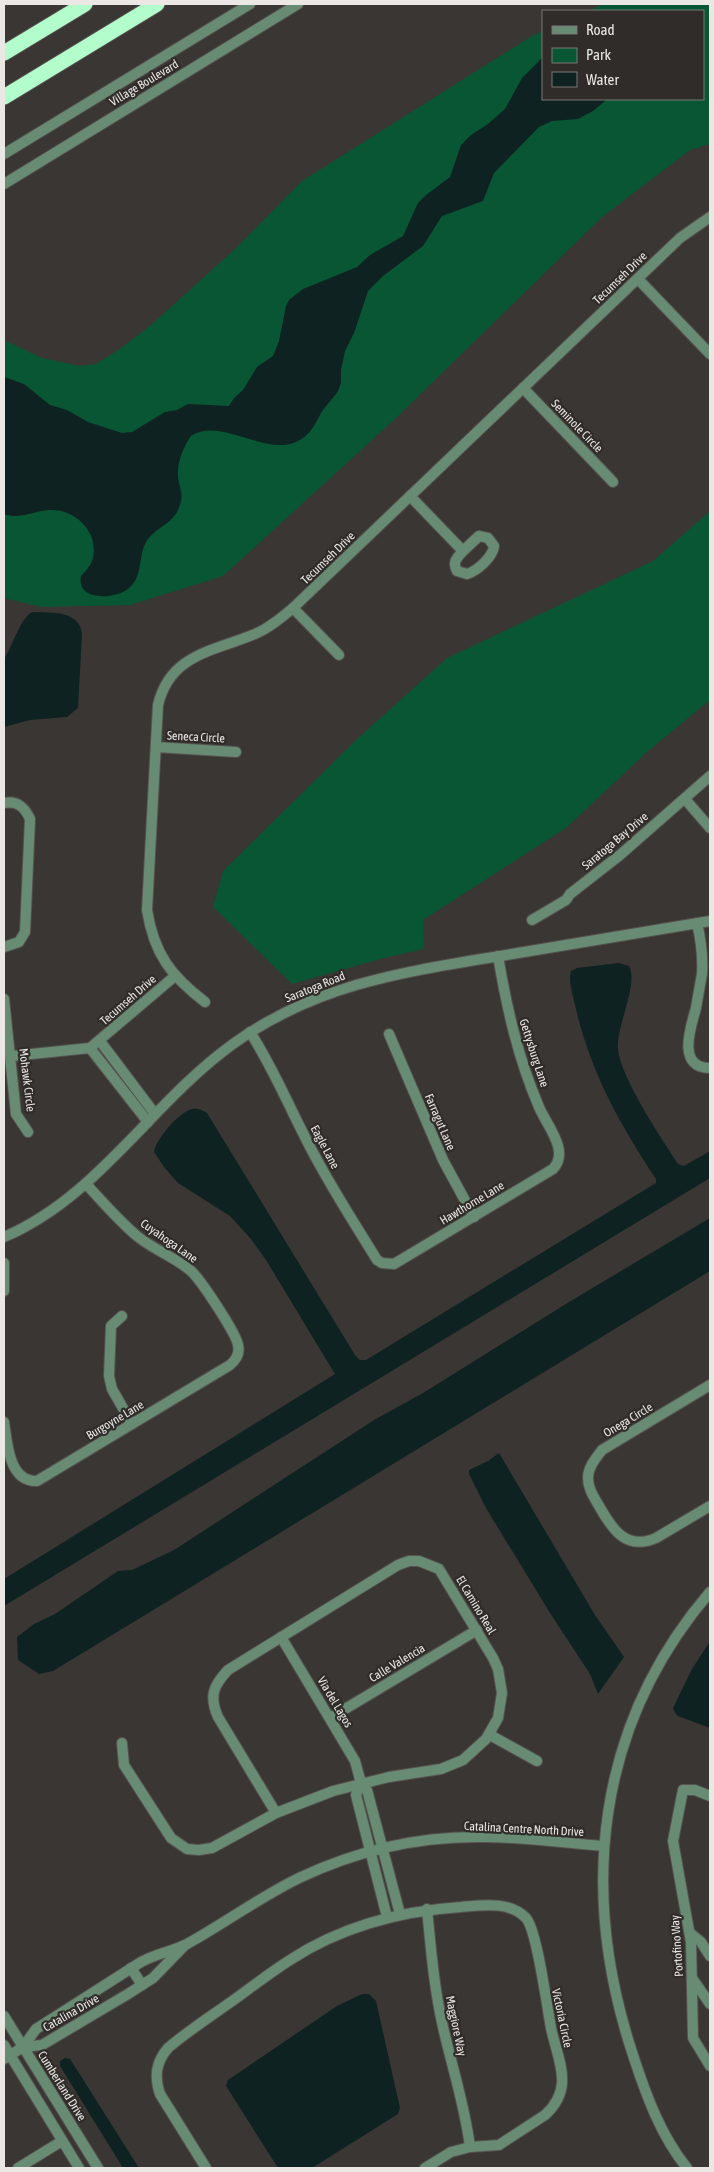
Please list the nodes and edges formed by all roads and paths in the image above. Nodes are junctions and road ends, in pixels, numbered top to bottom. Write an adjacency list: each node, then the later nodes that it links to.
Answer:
1 (86, 4): 5 (highway)
2 (158, 4): 6 (highway)
3 (250, 4): 7 (street, Village Boulevard)
4 (298, 4): 8 (street, Village Boulevard)
5 (4, 53)
6 (4, 96)
7 (4, 154)
8 (4, 184)
9 (710, 218): 10 (street, Tecumseh Drive)
10 (638, 278): 11 (street); 12 (street, Tecumseh Drive)
11 (710, 354)
12 (523, 388): 13 (street, Seminole Circle); 14 (street, Tecumseh Drive)
13 (613, 482)
14 (410, 496): 15 (street); 16 (street, Tecumseh Drive)
15 (463, 551)
16 (293, 608): 17 (street); 18 (street, Tecumseh Drive)
17 (339, 655)
18 (156, 747): 19 (street, Seneca Circle); 29 (street, Tecumseh Drive)
19 (236, 752)
20 (710, 776): 21 (street, Saratoga Bay Drive)
21 (685, 798): 23 (street); 24 (street, Saratoga Bay Drive)
22 (4, 803): 27 (street)
23 (710, 828)
24 (532, 920)
25 (710, 921): 26 (street, Saratoga Road)
26 (697, 923): 28 (street, Saratoga Road); 37 (street)
27 (4, 947)
28 (498, 956): 32 (street, Saratoga Road); 40 (street, Gettysburg Lane)
29 (175, 976): 31 (street, Tecumseh Drive); 34 (street, Tecumseh Drive)
30 (4, 999): 36 (street, Mohawk Circle)
31 (205, 1002)
32 (250, 1032): 38 (street, Saratoga Road); 45 (street, Eagle Lane)
33 (389, 1034): 42 (street, Farragut Lane)
34 (100, 1041): 35 (street); 38 (street, Tecumseh Drive)
35 (90, 1048): 36 (street); 38 (street)
36 (12, 1056): 39 (street, Mohawk Circle)
37 (710, 1068)
38 (152, 1118): 41 (street, Saratoga Road)
39 (28, 1132)
40 (560, 1153): 42 (street, Hawthorne Lane)
41 (86, 1184): 43 (street, Saratoga Road); 48 (street, Cuyahoga Lane)
42 (474, 1217): 45 (street, Hawthorne Lane)
43 (4, 1237)
44 (4, 1263): 46 (street)
45 (388, 1265)
46 (4, 1291)
47 (122, 1316): 51 (street)
48 (217, 1373): 51 (street, Burgoyne Lane)
49 (710, 1385): 52 (street, Onega Circle)
50 (4, 1422): 51 (street, Burgoyne Lane)
51 (132, 1424)
52 (710, 1506)
53 (710, 1592): 63 (street)
54 (477, 1630): 55 (street, El Camino Real); 56 (street, Calle Valencia); 57 (street, El Camino Real)
55 (281, 1637): 56 (street, Via del Lagos); 62 (street, El Camino Real)
56 (330, 1718): 60 (street, Via del Lagos)
57 (490, 1735): 59 (street); 60 (street, El Camino Real)
58 (122, 1743): 62 (street, El Camino Real)
59 (537, 1761)
60 (361, 1783): 62 (street, El Camino Real); 64 (street, Via del Lagos); 65 (street, Via del Lagos)
61 (710, 1796): 69 (street, Portofino Way)
62 (276, 1813)
63 (604, 1846): 64 (street, Catalina Centre North Drive); 85 (street)
64 (383, 1848): 65 (street, Catalina Drive); 67 (street)
65 (371, 1852): 68 (street); 70 (street, Catalina Drive)
66 (427, 1909): 67 (street, Victoria Circle); 84 (street, Maggiore Way); 84 (street, Victoria Circle)
67 (400, 1914): 68 (street, Victoria Circle)
68 (387, 1916): 89 (street, Victoria Circle)
69 (690, 1933): 71 (street); 73 (street, Portofino Way)
70 (185, 1946): 72 (street, Catalina Drive); 74 (street, Catalina Drive)
71 (710, 1956)
72 (131, 1968): 74 (street); 75 (street, Catalina Drive)
73 (692, 1977): 76 (street); 82 (street, Portofino Way)
74 (142, 1985): 77 (street, Catalina Drive)
75 (87, 1996): 77 (street); 80 (street, Catalina Drive)
76 (710, 2004)
77 (97, 2013): 80 (street, Catalina Drive)
78 (4, 2016): 80 (street, Cumberland Drive)
79 (4, 2045): 81 (street)
80 (23, 2047): 81 (street); 88 (street, Cumberland Drive)
81 (7, 2057): 83 (street)
82 (710, 2066)
83 (62, 2141): 86 (street); 87 (street)
84 (470, 2146): 90 (street, Victoria Circle)
85 (684, 2166)
86 (18, 2168)
87 (79, 2168)
88 (98, 2168)
89 (206, 2168)
90 (425, 2168)

